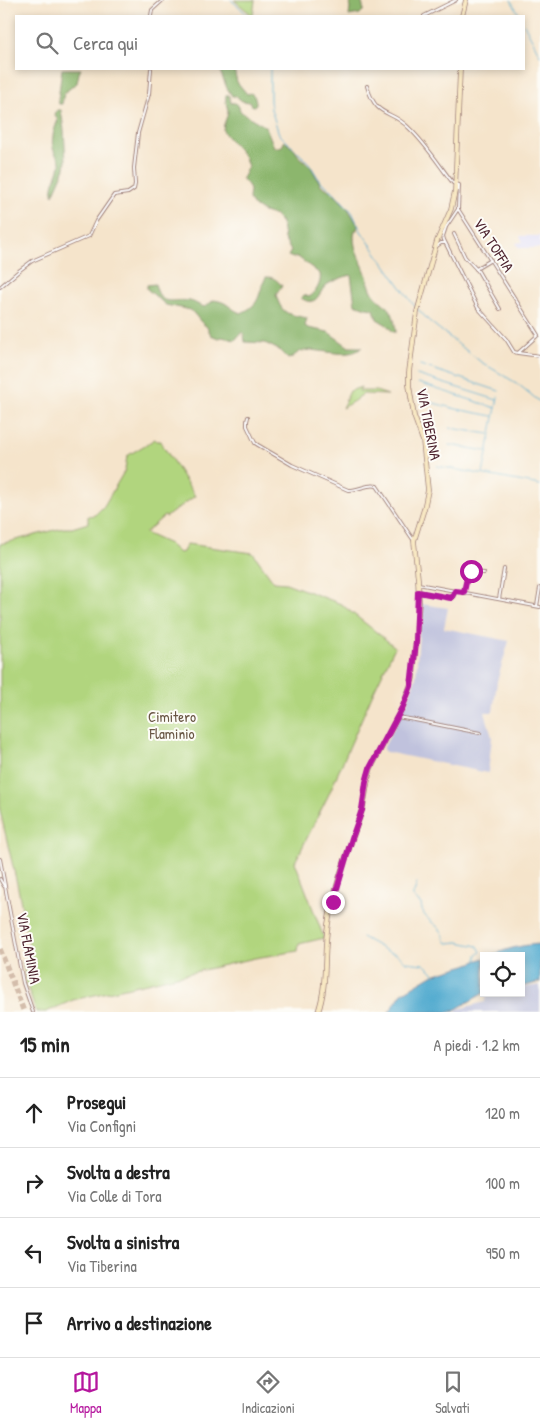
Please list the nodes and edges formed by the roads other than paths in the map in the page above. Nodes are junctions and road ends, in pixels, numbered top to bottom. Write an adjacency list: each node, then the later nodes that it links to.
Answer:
1 (163, 0): 4 (street)
2 (456, 0): 5 (street)
3 (466, 0): 6 (main road)
4 (151, 15)
5 (426, 15)
6 (462, 15)
7 (151, 70): 17 (street)
8 (460, 70): 10 (main road, VIA TIBERINA)
9 (367, 86): 10 (street)
10 (455, 184): 11 (street); 13 (main road, VIA TIBERINA)
11 (458, 209): 14 (street); 15 (street, VIA TOFFIA)
12 (454, 234): 16 (street)
13 (439, 242): 14 (street); 22 (main road, VIA TIBERINA)
14 (445, 243): 19 (street)
15 (490, 260): 16 (street); 19 (street, VIA TOFFIA)
16 (476, 269): 18 (street)
17 (0, 287)
18 (500, 309)
19 (518, 354): 20 (street)
20 (540, 356)
21 (248, 417): 22 (street)
22 (414, 540): 25 (main road, VIA TIBERINA)
23 (504, 569): 30 (street)
24 (484, 573): 29 (street)
25 (418, 584): 27 (street); 28 (main road, VIA TIBERINA)
26 (540, 588): 31 (street)
27 (455, 591): 28 (street); 29 (street)
28 (418, 592): 32 (main road, VIA TIBERINA)
29 (464, 592): 30 (street)
30 (499, 599): 31 (street)
31 (538, 607)
32 (397, 717): 33 (street); 39 (main road, VIA TIBERINA)
33 (480, 733)
34 (0, 859): 35 (street)
35 (1, 863): 36 (street); 37 (street)
36 (0, 868)
37 (1, 877): 38 (street, VIA FLAMINIA)
38 (33, 1012)
39 (318, 1012)

